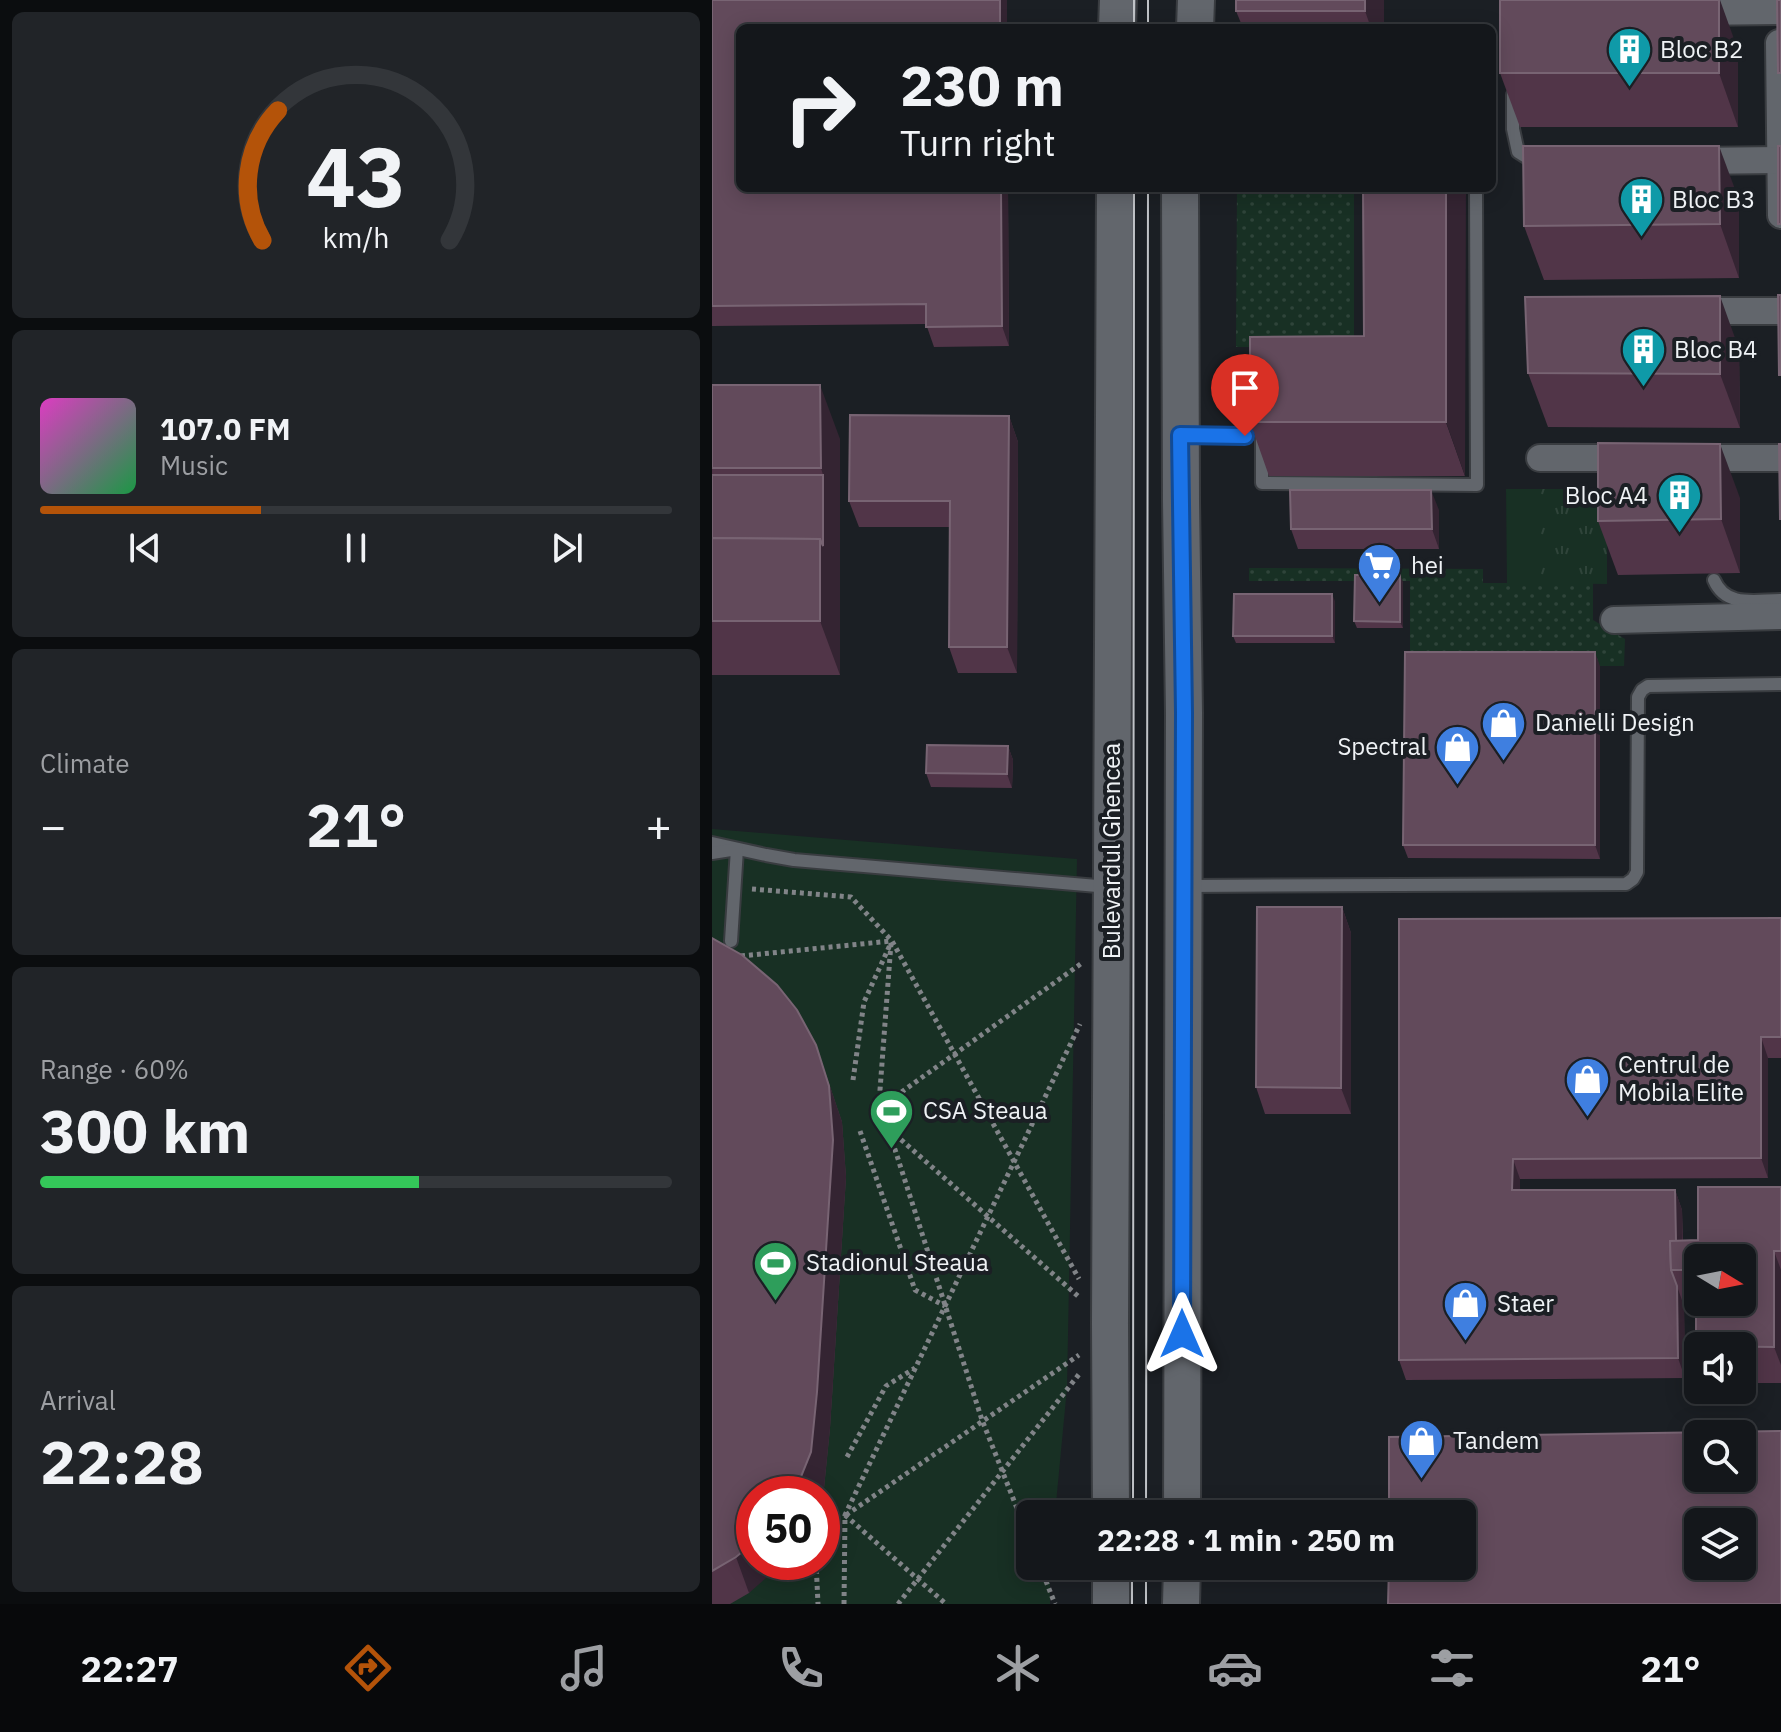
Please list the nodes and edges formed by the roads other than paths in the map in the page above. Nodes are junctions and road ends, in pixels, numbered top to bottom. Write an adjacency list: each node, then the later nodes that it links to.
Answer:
1 (1118, 0): 6 (main road)
2 (1182, 0): 7 (main road)
3 (1196, 0): 8 (main road)
4 (1780, 11): 5 (street); 10 (street)
5 (1670, 12)
6 (1117, 24)
7 (1182, 24)
8 (1195, 24)
9 (1514, 85): 12 (lane)
10 (1781, 160): 11 (street); 18 (street)
11 (1673, 161)
12 (1534, 162): 13 (street)
13 (1565, 162)
14 (1115, 192): 37 (main road, Bulevardul Ghencea)
15 (1180, 192): 25 (main road)
16 (1194, 192): 25 (main road)
17 (1476, 192): 24 (lane)
18 (1781, 215)
19 (1674, 311): 20 (street)
20 (1781, 311)
21 (1263, 376): 22 (lane); 23 (lane); 25 (lane)
22 (1277, 376)
23 (1263, 392)
24 (1262, 422)
25 (1180, 435): 36 (main road)
26 (1540, 458): 27 (street)
27 (1781, 458)
28 (1714, 580): 29 (lane)
29 (1781, 600)
30 (1781, 616): 31 (street)
31 (1614, 620)
32 (1781, 684): 36 (lane)
33 (712, 843): 34 (lane)
34 (737, 849): 35 (lane); 37 (lane); 38 (lane)
35 (712, 853)
36 (1183, 886): 40 (main road)
37 (1112, 887): 39 (main road, Bulevardul Ghencea)
38 (731, 941)
39 (1111, 1500)
40 (1182, 1500)
41 (1111, 1580): 43 (main road)
42 (1182, 1580): 44 (main road)
43 (1111, 1604)
44 (1181, 1604)

